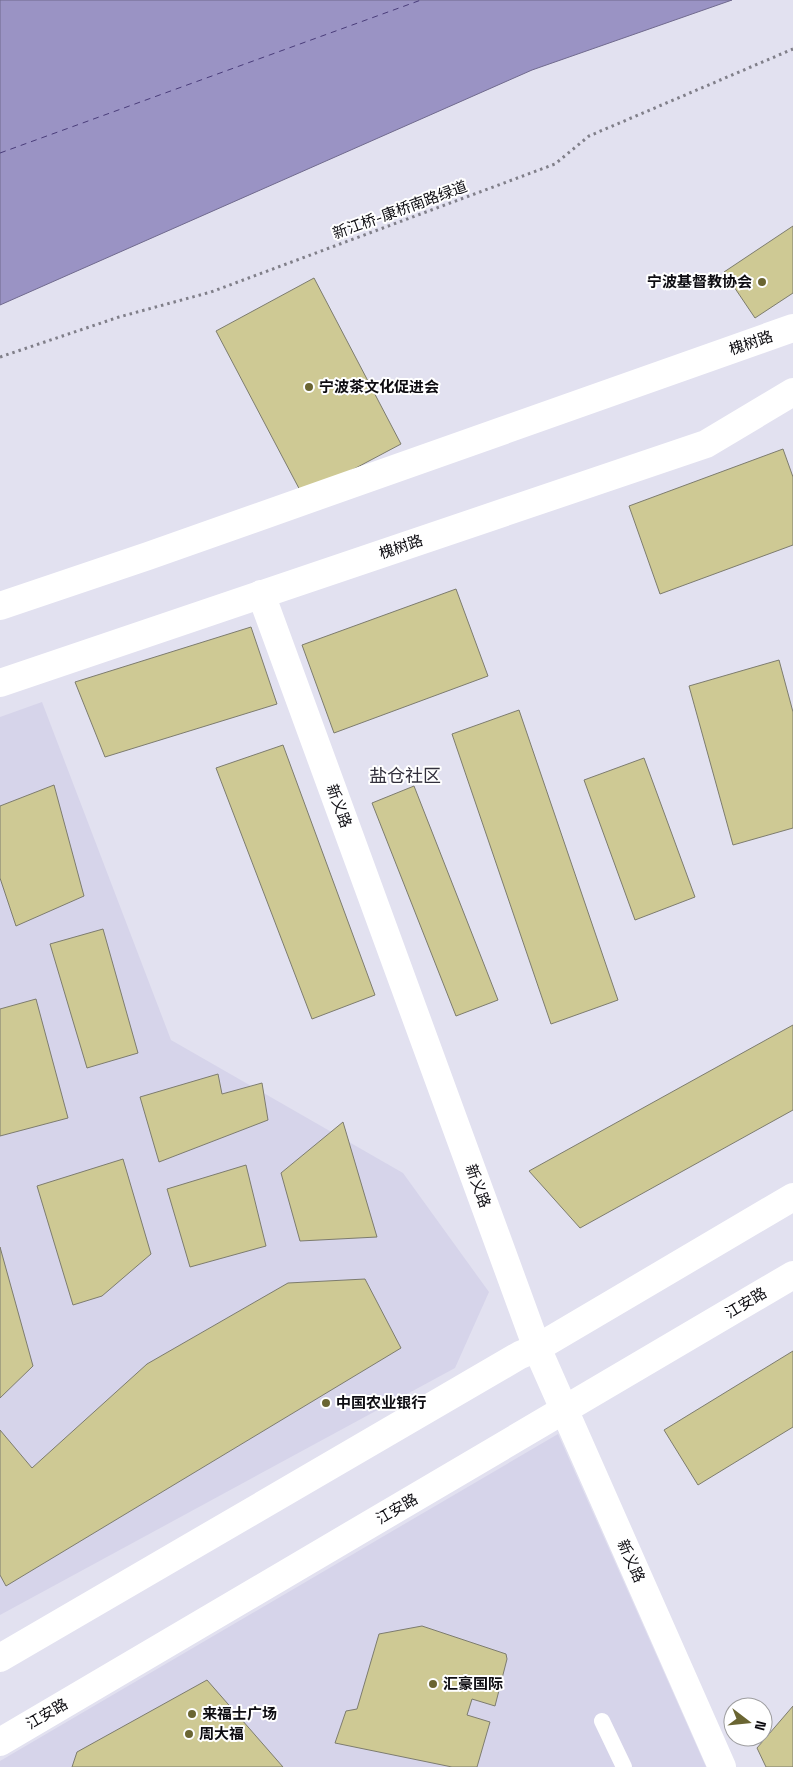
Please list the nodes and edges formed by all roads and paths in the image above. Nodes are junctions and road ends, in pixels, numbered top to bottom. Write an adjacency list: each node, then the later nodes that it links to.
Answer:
1 (793, 49): 3 (path, 新江桥-康桥南路绿道)
2 (793, 328): 6 (street, 槐树路)
3 (0, 357)
4 (793, 392): 5 (street, 槐树路)
5 (262, 594): 7 (street, 槐树路); 10 (street, 新义路)
6 (0, 606)
7 (0, 683)
8 (793, 1197): 10 (street)
9 (793, 1275): 11 (street, 江安路)
10 (538, 1348): 11 (street, 新义路); 12 (street)
11 (564, 1410): 14 (street, 江安路); 16 (street, 新义路)
12 (0, 1658)
13 (602, 1721): 15 (lane)
14 (0, 1742)
15 (624, 1767)
16 (720, 1767)

